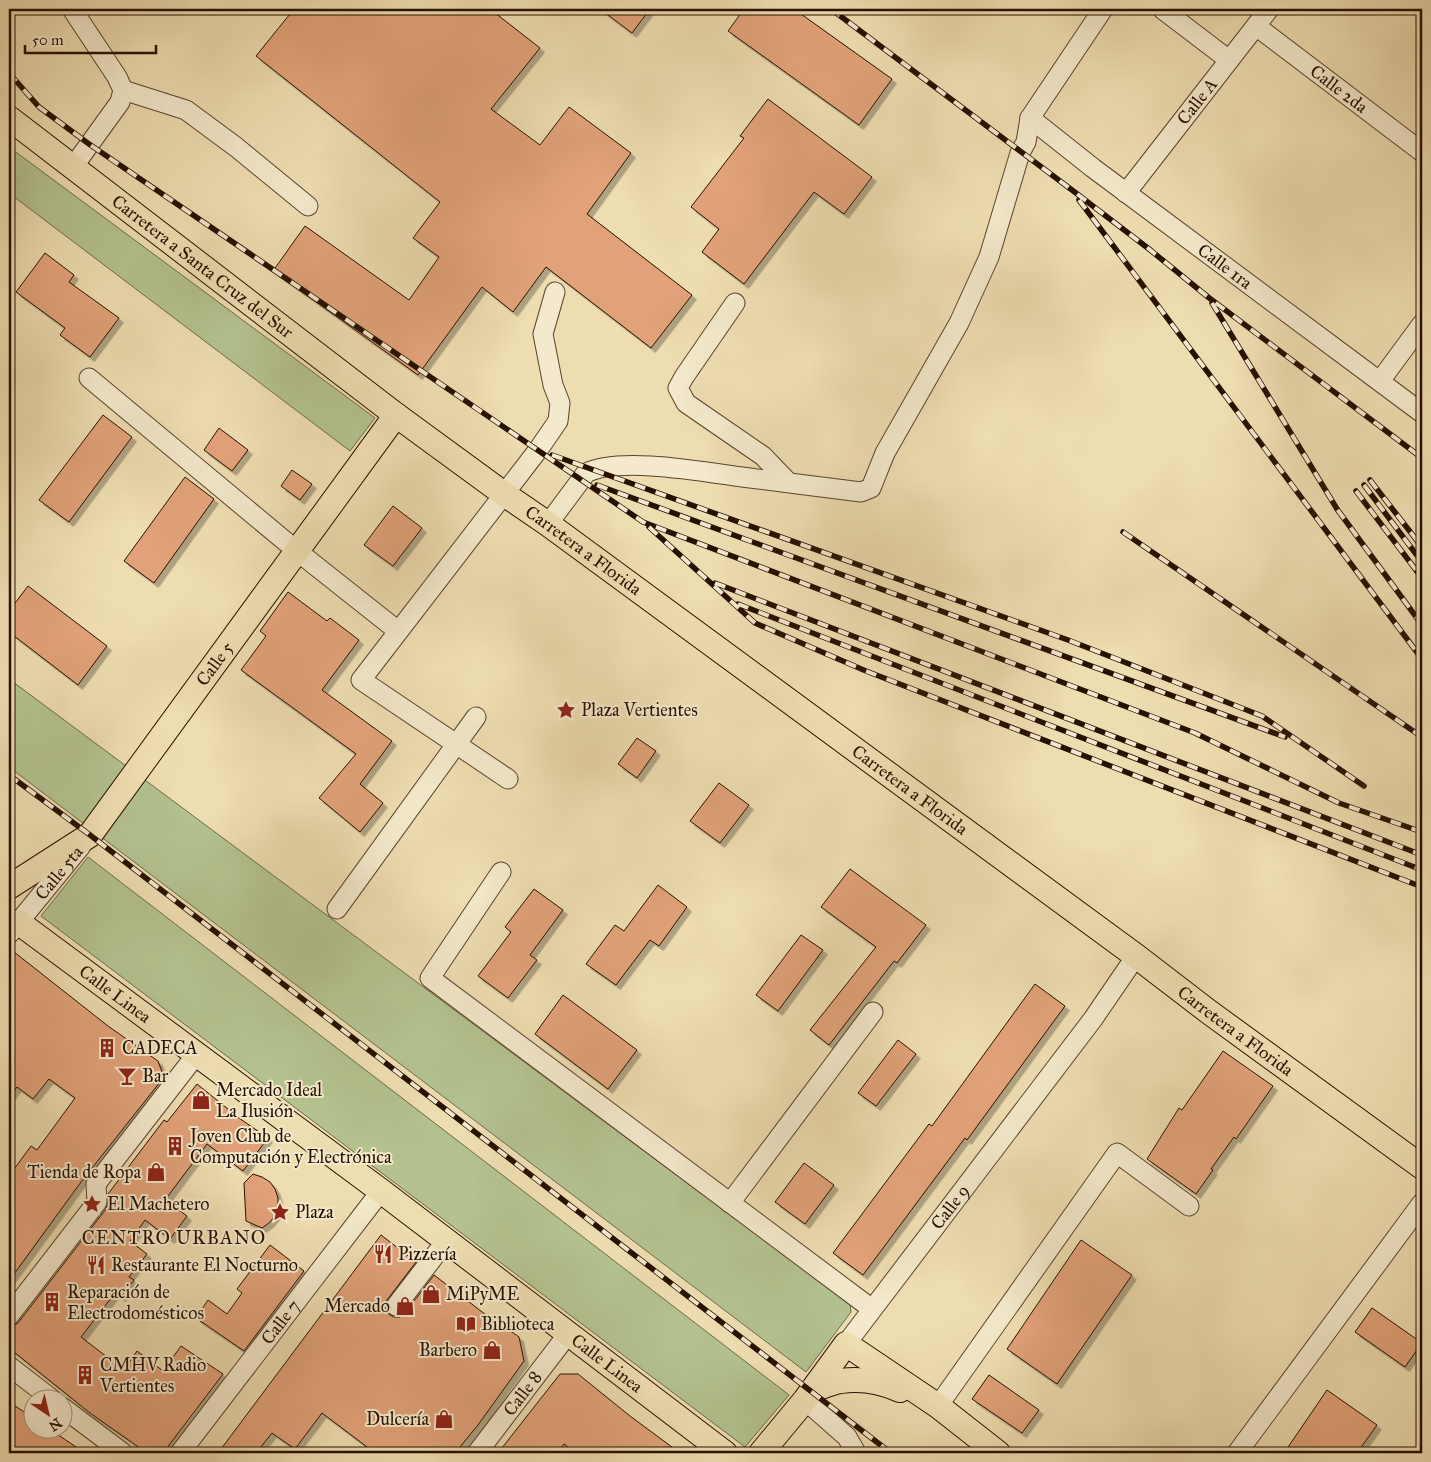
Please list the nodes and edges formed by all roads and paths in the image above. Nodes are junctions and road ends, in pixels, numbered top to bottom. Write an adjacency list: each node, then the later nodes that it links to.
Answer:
1 (72, 9): 7 (street)
2 (1103, 9): 9 (street)
3 (1162, 9): 6 (street)
4 (1269, 9): 5 (street, Calle A)
5 (1256, 26): 6 (street, Calle A); 10 (street, Calle 2da)
6 (1229, 60): 12 (street, Calle A)
7 (123, 90): 11 (street); 13 (street)
8 (9, 118): 11 (main road, Carretera a Santa Cruz del Sur)
9 (1030, 118): 12 (street, Calle 1ra); 21 (street)
10 (1422, 152)
11 (73, 167): 20 (main road, Carretera a Santa Cruz del Sur)
12 (1126, 193): 18 (street, Calle 1ra)
13 (308, 206)
14 (555, 292): 22 (street)
15 (735, 303): 21 (street)
16 (1422, 324): 18 (street)
17 (89, 378): 24 (street)
18 (1380, 381): 19 (street, Calle 1ra)
19 (1422, 413)
20 (396, 415): 22 (main road, Carretera a Florida); 24 (main road, Calle 5)
21 (788, 482): 23 (street)
22 (504, 494): 23 (main road, Carretera a Florida); 25 (street)
23 (548, 524): 34 (main road, Carretera a Florida)
24 (297, 551): 25 (street); 29 (main road, Calle 5)
25 (398, 631): 27 (street)
26 (476, 717): 27 (street)
27 (456, 744): 28 (street); 32 (street)
28 (508, 779)
29 (90, 836): 31 (main road, Calle 5); 33 (street, Calle 5ta)
30 (501, 872): 39 (street)
31 (9, 887)
32 (337, 909)
33 (12, 923): 36 (main road, Calle Linea)
34 (1136, 956): 37 (main road, Carretera a Florida); 44 (street, Calle 9)
35 (873, 1012): 39 (street)
36 (196, 1055): 38 (main road, Calle Linea); 45 (street)
37 (1422, 1167)
38 (380, 1191): 42 (main road, Calle Linea); 54 (street, Calle 7)
39 (730, 1203): 44 (street)
40 (1422, 1203): 60 (street)
41 (1189, 1206): 51 (street)
42 (446, 1241): 43 (street); 46 (main road, Calle Linea)
43 (396, 1306)
44 (872, 1309): 47 (street, Calle 9)
45 (9, 1316)
46 (568, 1334): 55 (street, Calle 8); 56 (main road, Calle Linea)
47 (846, 1344): 50 (main road, Calle 9); 51 (main road)
48 (9, 1366): 49 (street)
49 (40, 1390)
50 (808, 1396): 51 (main road); 57 (main road, Calle 9); 58 (street)
51 (938, 1406): 59 (main road)
52 (72, 1415): 53 (street)
53 (123, 1453)
54 (180, 1453)
55 (477, 1453)
56 (725, 1453)
57 (761, 1453)
58 (856, 1453)
59 (998, 1453)
60 (1237, 1453)

